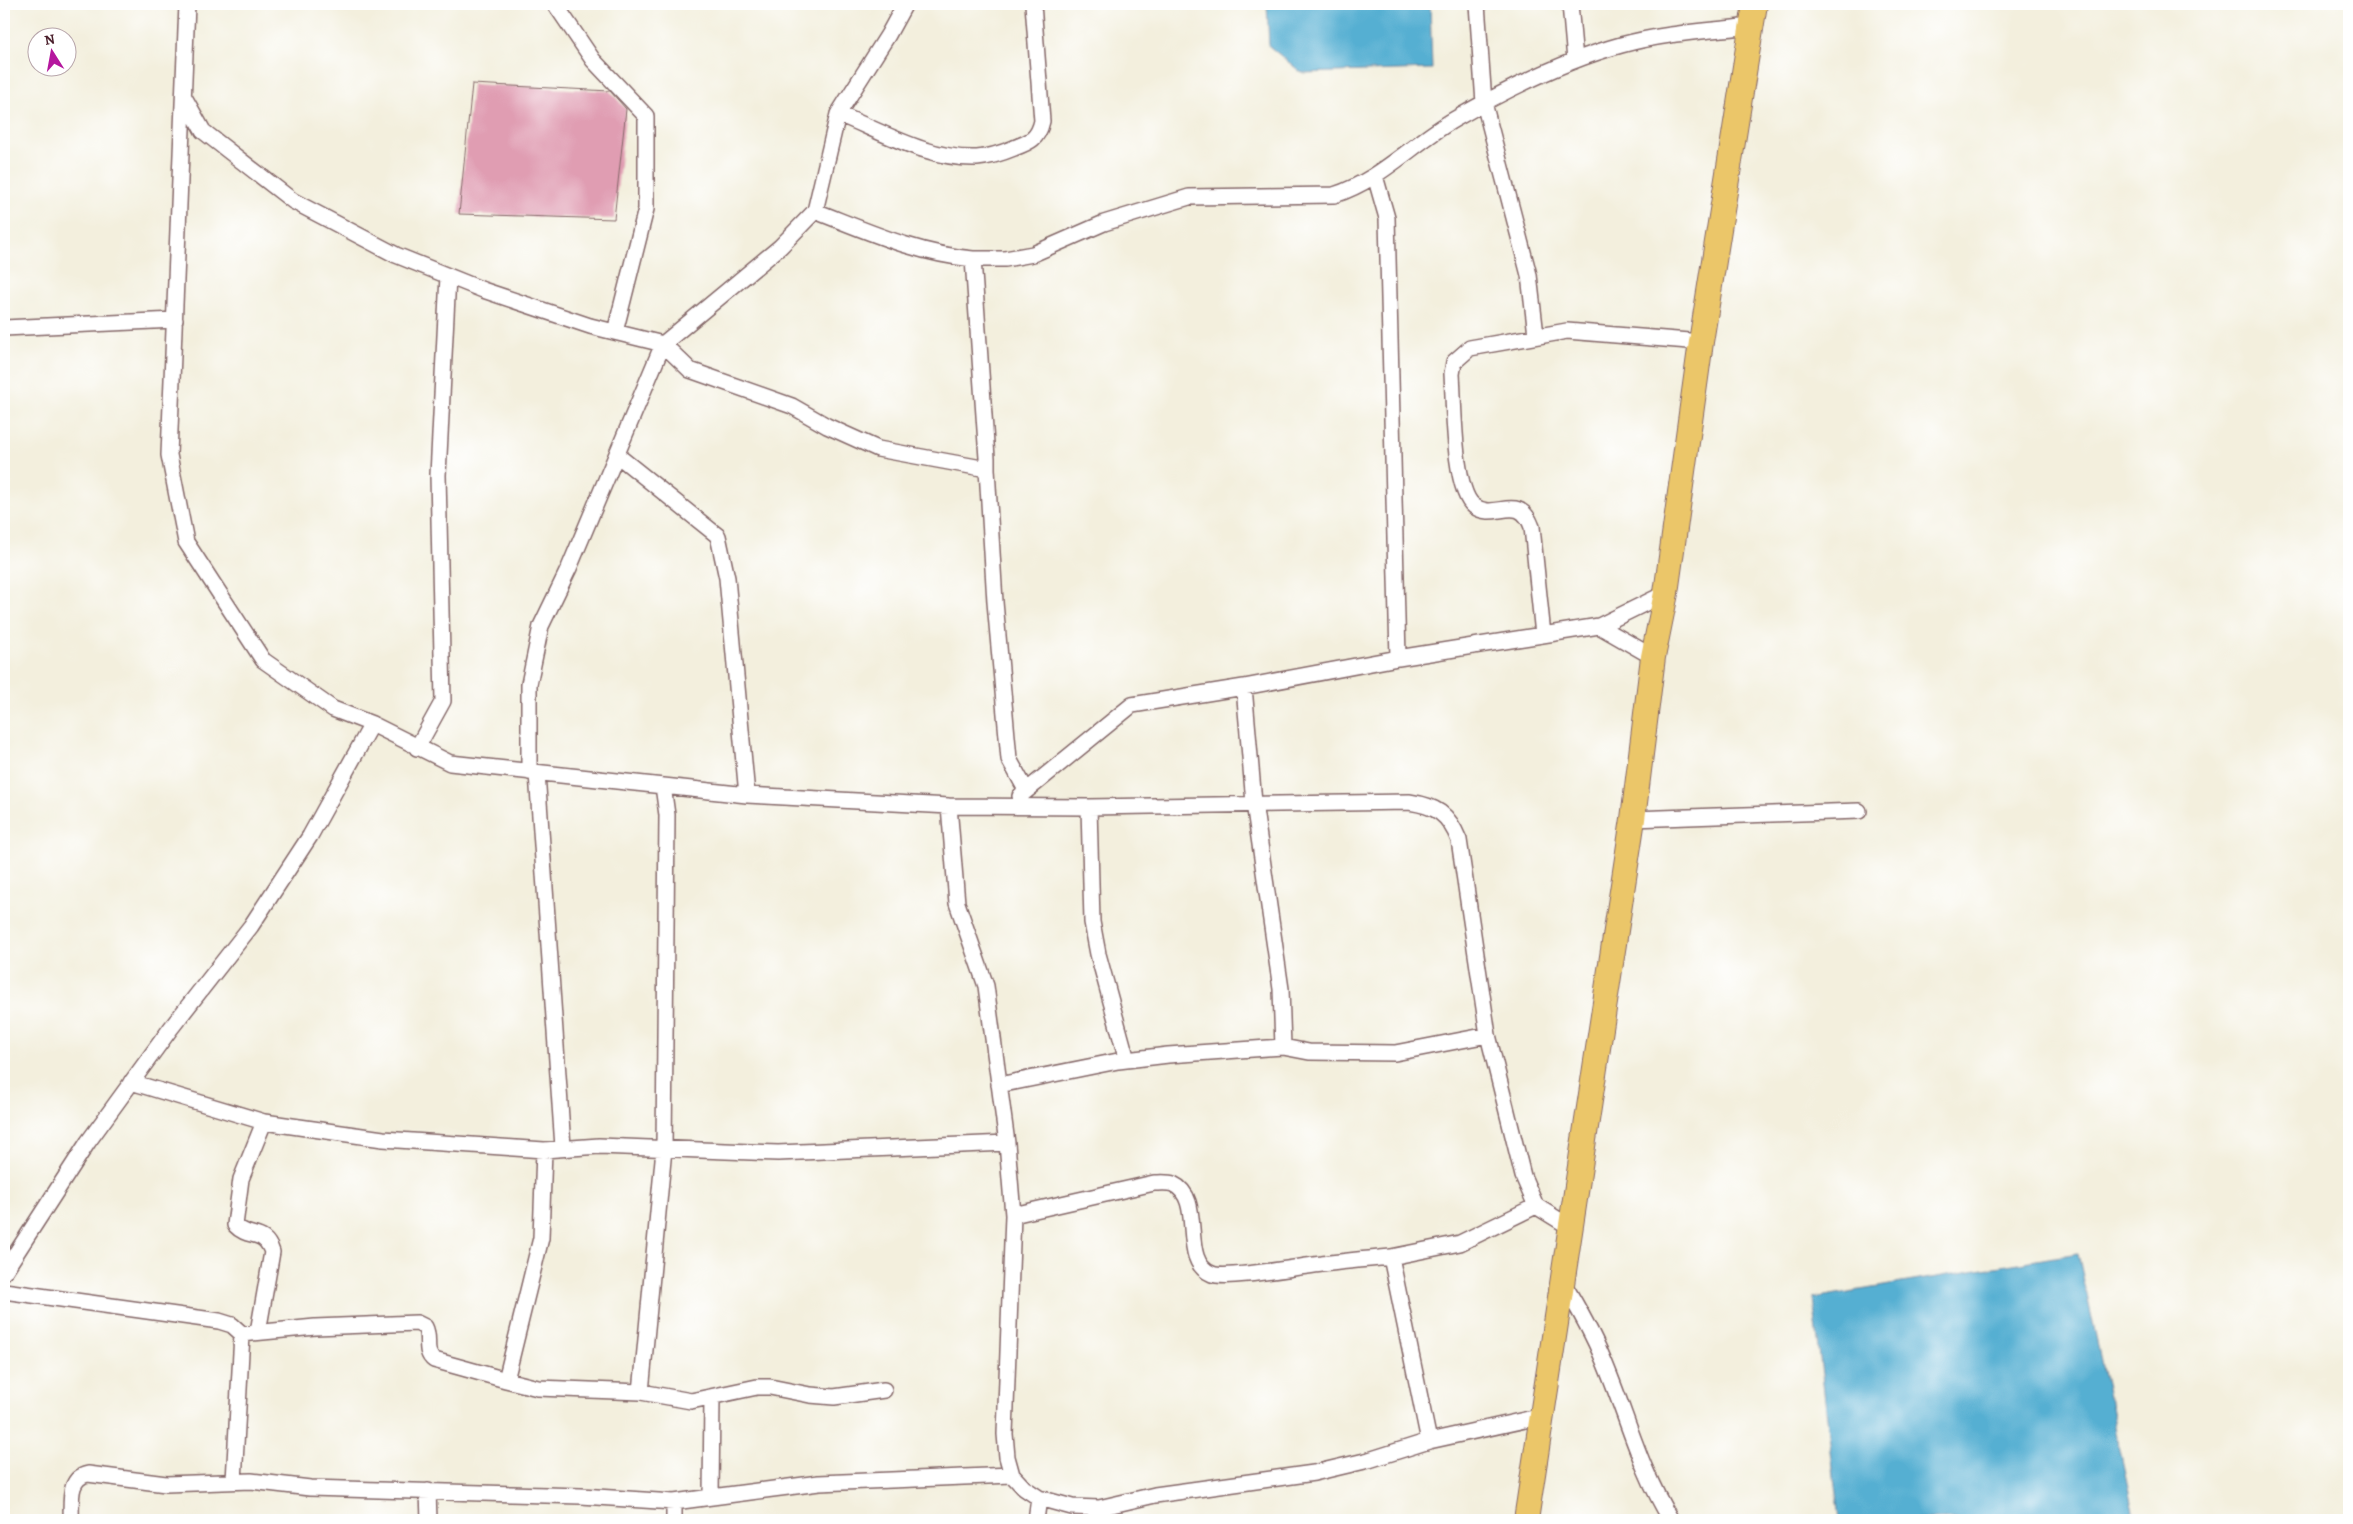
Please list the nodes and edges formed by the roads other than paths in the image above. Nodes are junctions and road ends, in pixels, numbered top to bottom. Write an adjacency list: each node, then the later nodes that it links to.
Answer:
1 (187, 4): 9 (street)
2 (555, 4): 18 (street)
3 (906, 4): 11 (street)
4 (1033, 4): 11 (street)
5 (1478, 4): 10 (street)
6 (1570, 4): 8 (street)
7 (1754, 15): 8 (street); 20 (main road)
8 (1576, 60): 10 (street)
9 (184, 98): 15 (street); 16 (street)
10 (1484, 103): 12 (street); 19 (street)
11 (838, 114): 13 (street)
12 (1376, 176): 14 (street); 28 (street)
13 (815, 211): 14 (street); 21 (street)
14 (973, 259): 23 (street)
15 (448, 276): 18 (street); 31 (street)
16 (175, 320): 17 (street); 30 (street)
17 (4, 328)
18 (615, 332): 21 (street)
19 (1536, 335): 20 (street); 26 (street)
20 (1701, 342): 24 (main road)
21 (664, 344): 22 (street); 23 (street)
22 (617, 455): 32 (street); 35 (street)
23 (988, 469): 34 (street)
24 (1666, 593): 25 (street); 27 (main road)
25 (1599, 626): 26 (street); 27 (street)
26 (1543, 634): 28 (street)
27 (1653, 657): 41 (main road)
28 (1398, 658): 29 (street)
29 (1244, 687): 34 (street); 36 (street)
30 (372, 724): 31 (street); 45 (street)
31 (417, 748): 32 (street)
32 (529, 772): 33 (street); 49 (street)
33 (663, 786): 35 (street); 50 (street)
34 (1026, 790): 37 (street)
35 (747, 795): 38 (street)
36 (1254, 803): 39 (street); 42 (street); 43 (street)
37 (1009, 805): 38 (street); 39 (street)
38 (949, 806): 46 (street)
39 (1089, 807): 44 (street)
40 (1859, 811): 41 (street)
41 (1633, 819): 54 (main road)
42 (1488, 1035): 43 (street); 52 (street)
43 (1283, 1047): 44 (street)
44 (1127, 1060): 46 (street)
45 (131, 1082): 47 (street); 56 (street)
46 (999, 1085): 48 (street)
47 (264, 1122): 51 (street); 59 (street)
48 (1007, 1143): 50 (street); 53 (street)
49 (562, 1147): 50 (street); 51 (street)
50 (664, 1148): 63 (street)
51 (544, 1150): 61 (street)
52 (1536, 1206): 54 (street); 55 (street)
53 (1013, 1215): 55 (street); 67 (street)
54 (1570, 1227): 57 (main road)
55 (1391, 1257): 66 (street)
56 (4, 1272)
57 (1562, 1281): 65 (main road); 79 (street)
58 (4, 1291): 60 (street)
59 (258, 1332): 60 (street); 61 (street)
60 (242, 1334): 68 (street)
61 (506, 1380): 63 (street)
62 (884, 1390): 64 (street)
63 (641, 1392): 64 (street)
64 (712, 1396): 70 (street)
65 (1543, 1416): 66 (street); 78 (main road)
66 (1429, 1441): 73 (street)
67 (1012, 1475): 70 (street); 71 (street)
68 (234, 1481): 69 (street); 74 (street)
69 (428, 1491): 72 (street); 75 (street)
70 (711, 1497): 72 (street)
71 (1039, 1498): 73 (street); 77 (street)
72 (674, 1502): 76 (street)
73 (1099, 1514)
74 (71, 1520)
75 (429, 1520)
76 (674, 1520)
77 (1036, 1520)
78 (1526, 1520)
79 (1672, 1520)

